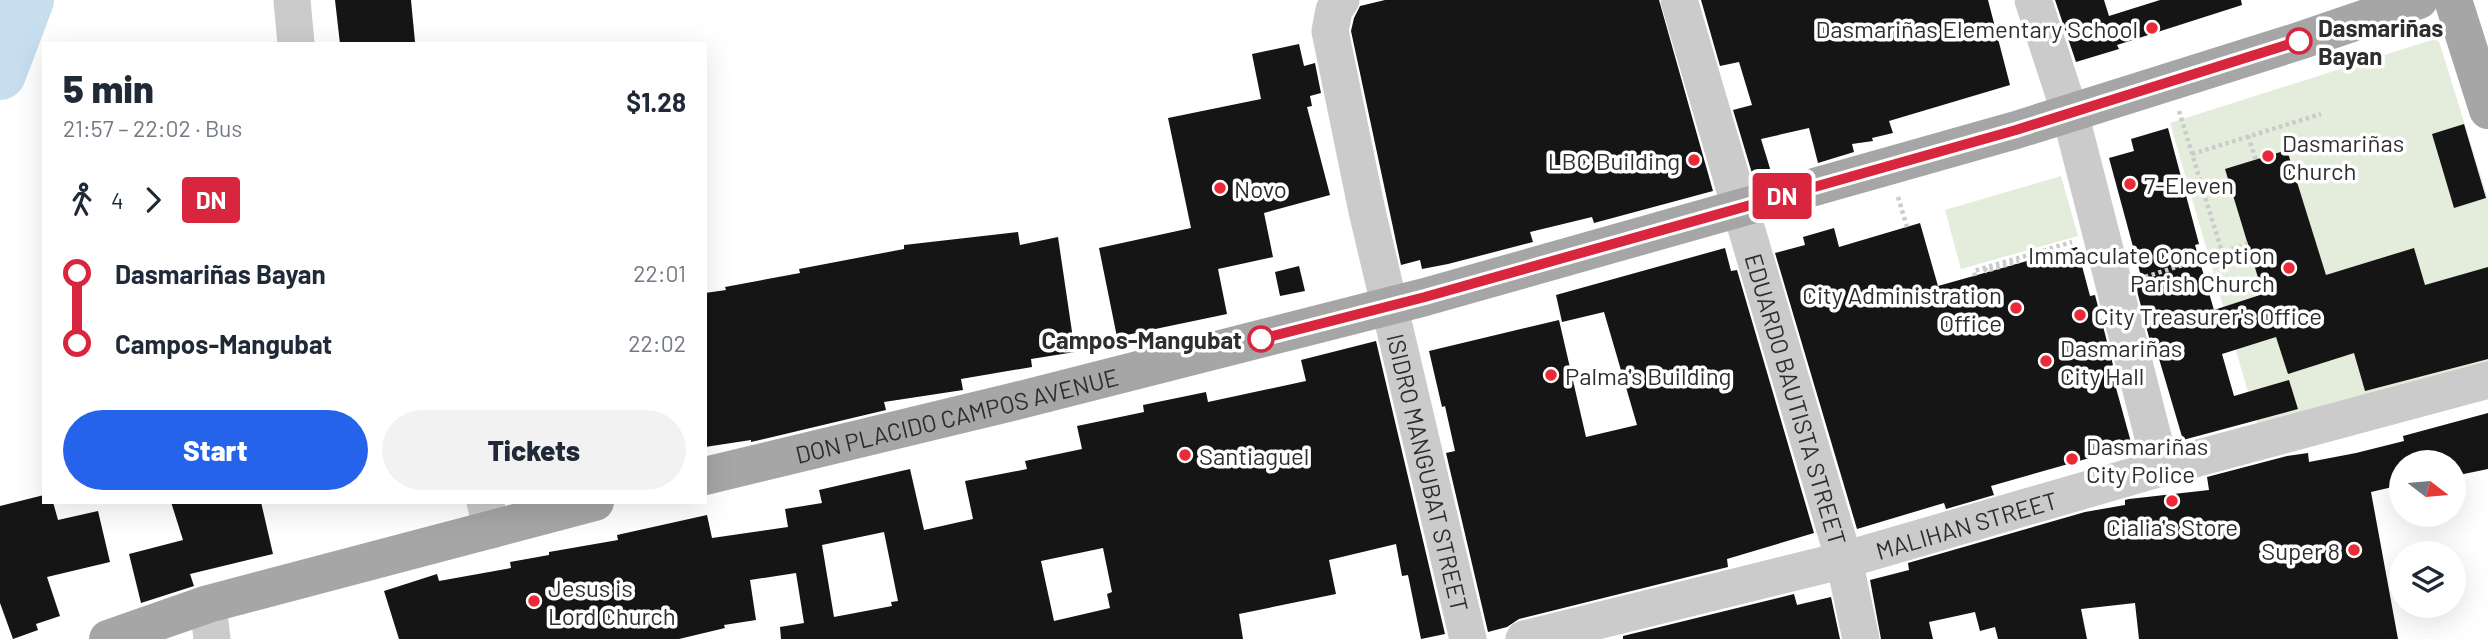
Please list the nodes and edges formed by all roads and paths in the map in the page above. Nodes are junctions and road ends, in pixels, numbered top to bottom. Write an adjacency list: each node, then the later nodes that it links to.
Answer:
1 (292, 0): 7 (street)
2 (1341, 0): 23 (street, ISIDRO MANGUBAT STREET)
3 (1679, 0): 16 (street, EDUARDO BAUTISTA STREET)
4 (2033, 0): 10 (street)
5 (2418, 0): 10 (main road, DON PLACIDO CAMPOS AVENUE)
6 (2453, 0): 8 (main road)
7 (296, 42)
8 (2488, 110)
9 (2179, 111): 13 (path)
10 (2070, 113): 16 (main road, DON PLACIDO CAMPOS AVENUE); 22 (street)
11 (2321, 114): 12 (path)
12 (2248, 136): 13 (path); 14 (path)
13 (2192, 154): 20 (path)
14 (2256, 160)
15 (1896, 190): 17 (path)
16 (1739, 208): 23 (main road, DON PLACIDO CAMPOS AVENUE); 29 (street, EDUARDO BAUTISTA STREET)
17 (1907, 227)
18 (2081, 240): 21 (path)
19 (2248, 244): 20 (path)
20 (2222, 252): 22 (path)
21 (1975, 276)
22 (2115, 286): 25 (street)
23 (1390, 307): 26 (main road, DON PLACIDO CAMPOS AVENUE); 32 (street, ISIDRO MANGUBAT STREET)
24 (2488, 380): 25 (street, MALIHAN STREET)
25 (2161, 468): 29 (street, MALIHAN STREET)
26 (707, 475)
27 (580, 504): 28 (main road)
28 (489, 516): 30 (main road)
29 (1844, 560): 33 (street, MALIHAN STREET); 34 (street, EDUARDO BAUTISTA STREET)
30 (210, 621): 31 (main road)
31 (108, 639)
32 (1468, 639)
33 (1524, 639)
34 (1861, 639)

